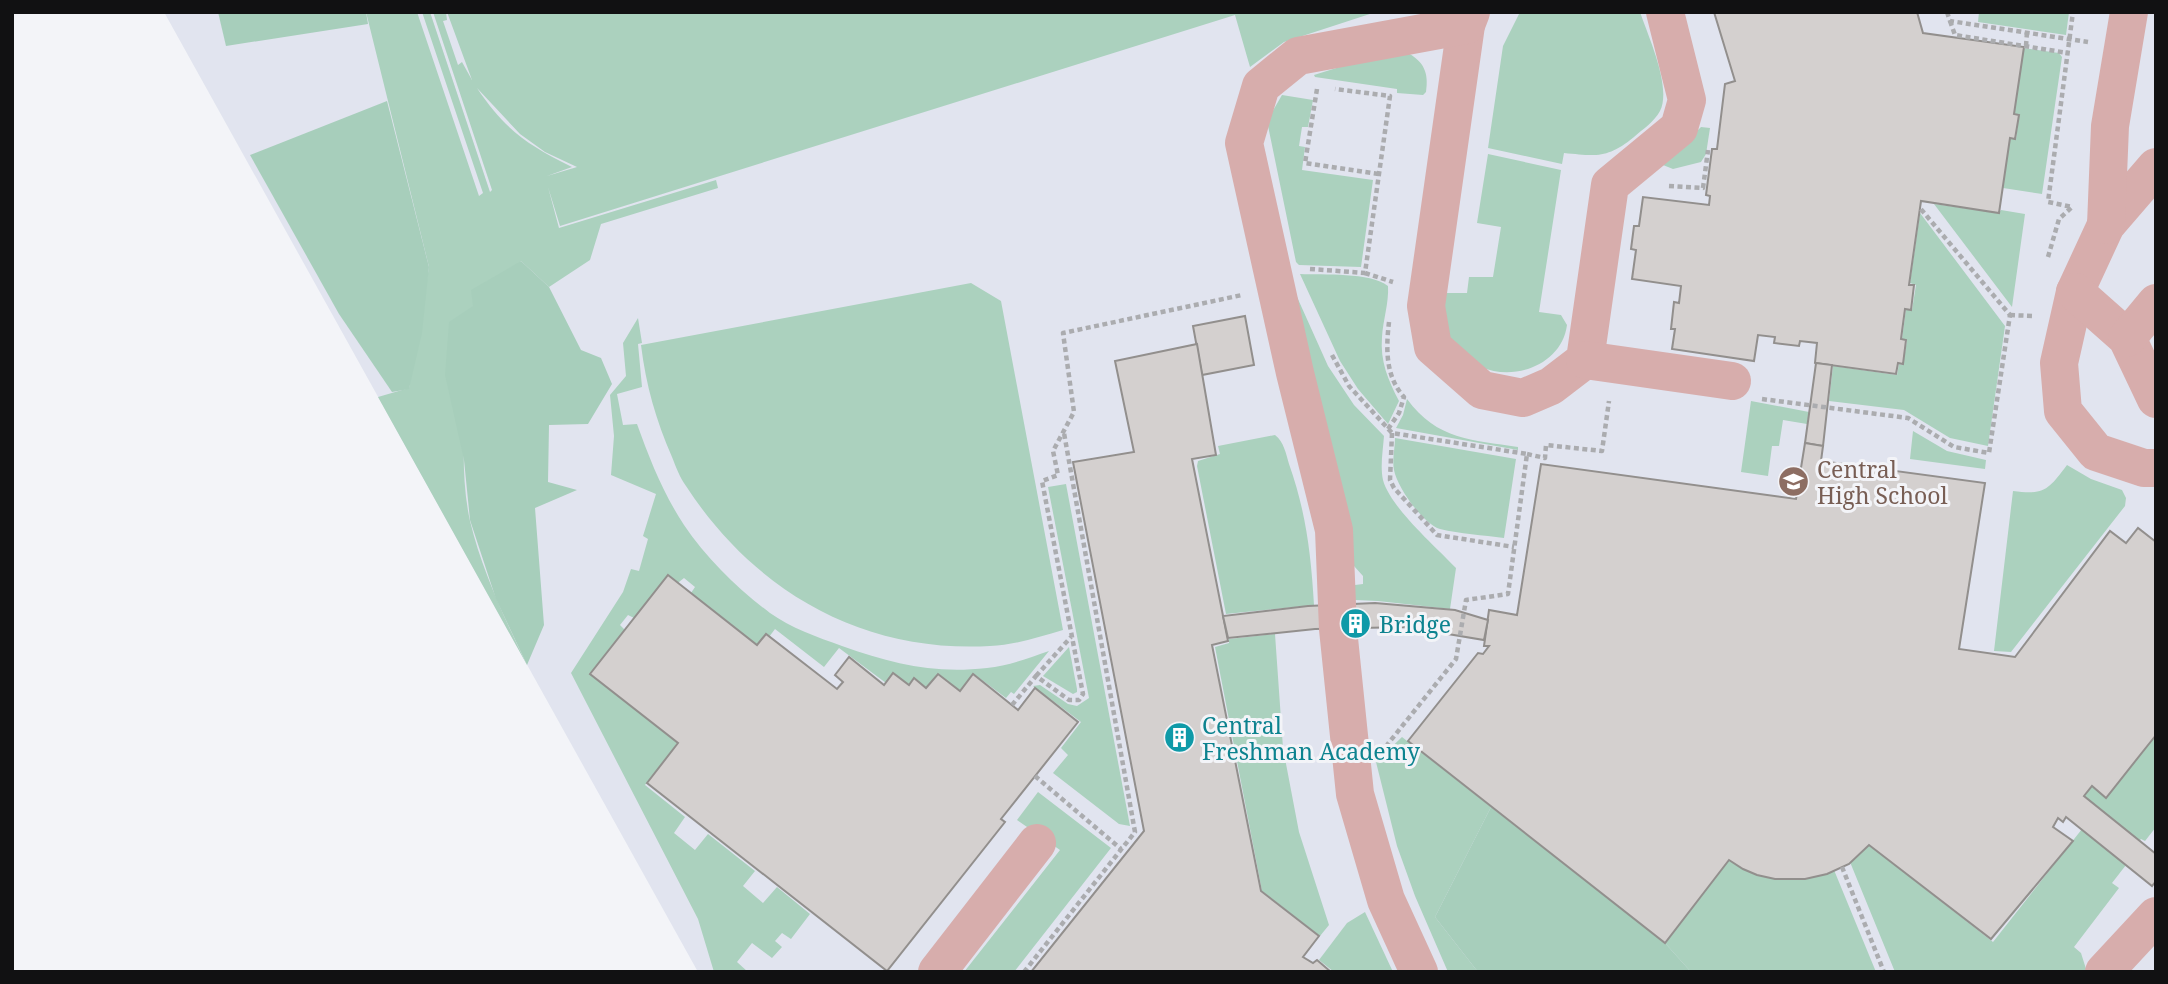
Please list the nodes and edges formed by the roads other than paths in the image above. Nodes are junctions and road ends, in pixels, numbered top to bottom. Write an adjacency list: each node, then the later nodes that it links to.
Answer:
1 (1665, 12): 9 (lane)
2 (1469, 19): 9 (lane); 16 (lane)
3 (2126, 30): 5 (lane)
4 (2156, 167): 5 (lane)
5 (2106, 225): 6 (lane)
6 (2074, 292): 8 (lane); 12 (lane)
7 (2156, 303): 8 (lane)
8 (2127, 338): 11 (lane)
9 (1586, 360): 10 (lane)
10 (1744, 389)
11 (2156, 399)
12 (2156, 468)
13 (1037, 844): 15 (lane)
14 (2156, 916): 17 (lane)
15 (937, 972)
16 (1419, 972)
17 (2104, 972)

